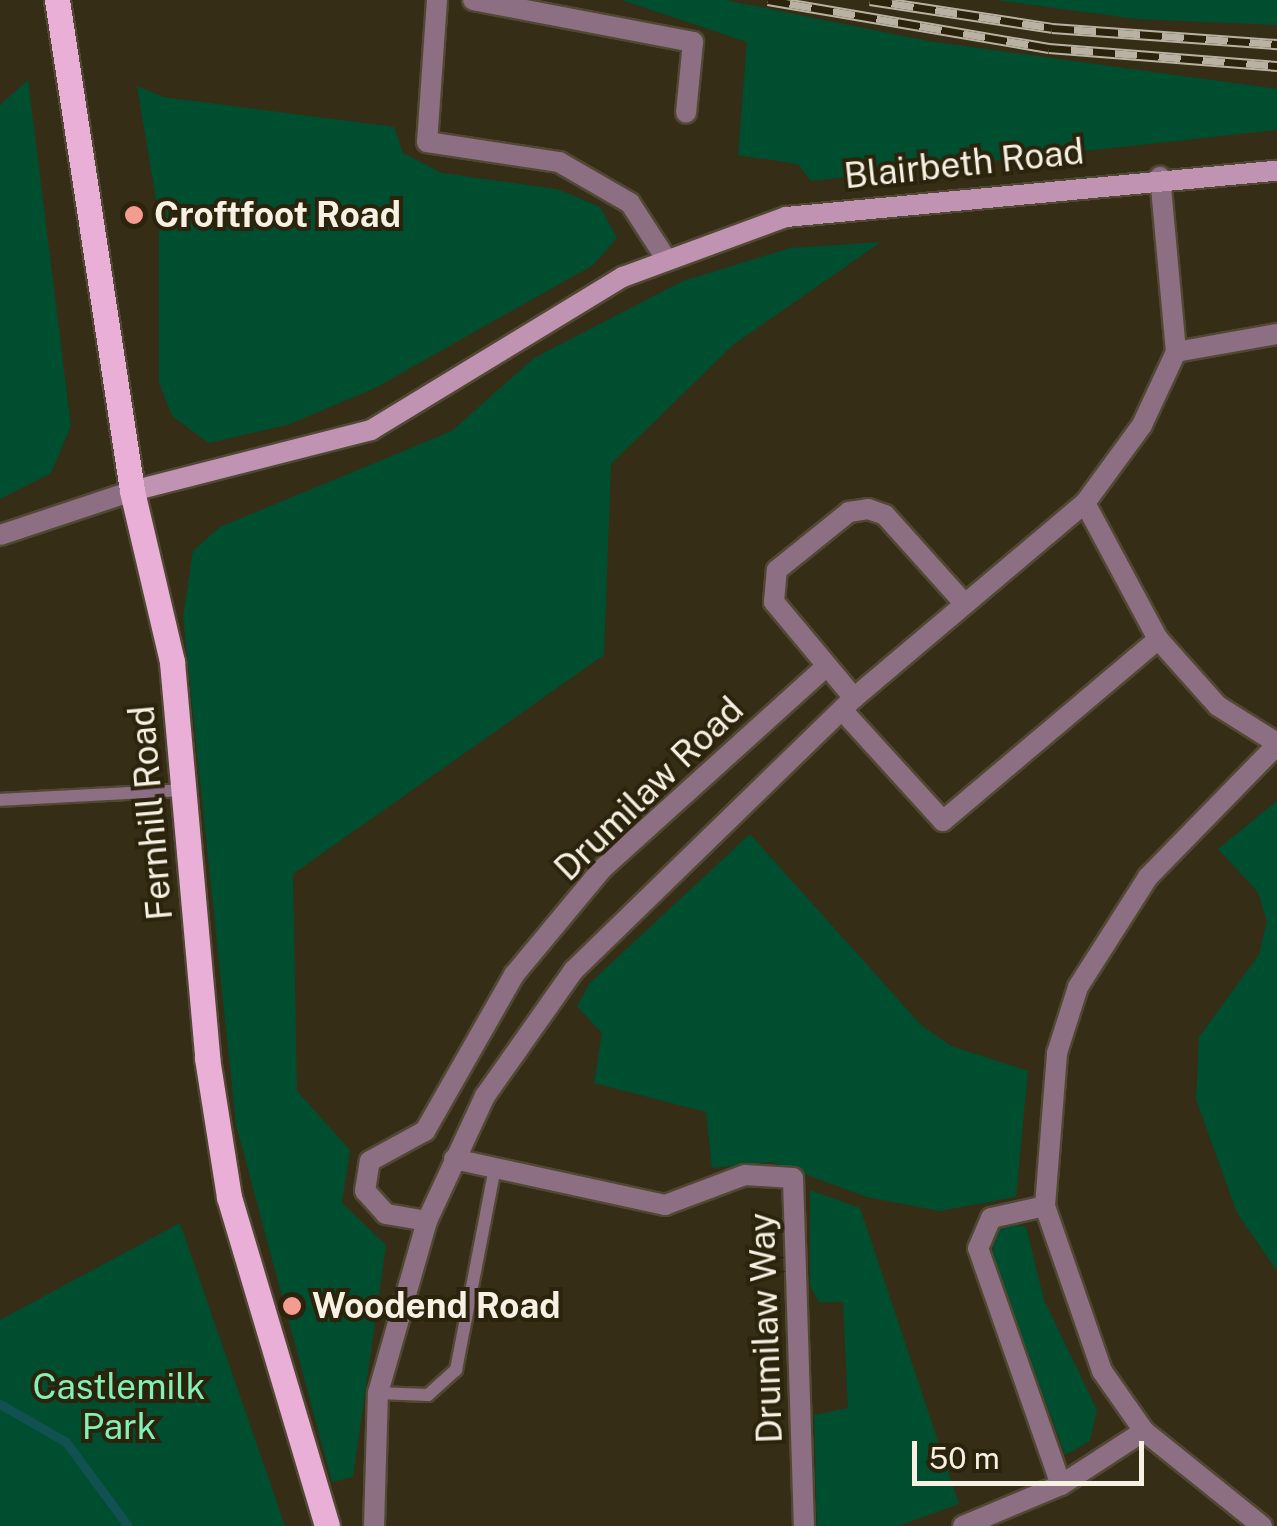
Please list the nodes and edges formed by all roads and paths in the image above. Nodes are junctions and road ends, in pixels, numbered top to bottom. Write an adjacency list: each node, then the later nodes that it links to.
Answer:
1 (57, 0): 10 (main road, Fernhill Road)
2 (437, 0): 7 (street)
3 (473, 0): 4 (street)
4 (686, 113)
5 (1277, 171): 6 (main road, Blairbeth Road)
6 (1160, 177): 7 (main road, Blairbeth Road); 9 (street)
7 (665, 258): 10 (main road, Blairbeth Road)
8 (1277, 334): 9 (street)
9 (1176, 352): 11 (street)
10 (132, 490): 12 (street); 18 (main road, Fernhill Road)
11 (1085, 504): 13 (street); 14 (street)
12 (0, 534)
13 (964, 603): 15 (street); 16 (street)
14 (1158, 639): 16 (street); 17 (street)
15 (827, 666): 16 (street); 23 (street, Drumilaw Road)
16 (848, 704): 20 (street)
17 (1277, 744): 22 (street)
18 (186, 790): 19 (lane); 28 (main road, Fernhill Road)
19 (0, 800)
20 (454, 1158): 21 (street, Drumilaw Way); 23 (street)
21 (495, 1167): 24 (lane); 29 (street, Drumilaw Way)
22 (1045, 1206): 25 (street); 26 (street)
23 (427, 1221): 24 (street)
24 (378, 1393): 27 (street)
25 (1144, 1431): 26 (street); 31 (street)
26 (1060, 1485): 30 (street)
27 (371, 1518)
28 (327, 1526)
29 (804, 1526)
30 (964, 1526)
31 (1262, 1526)

